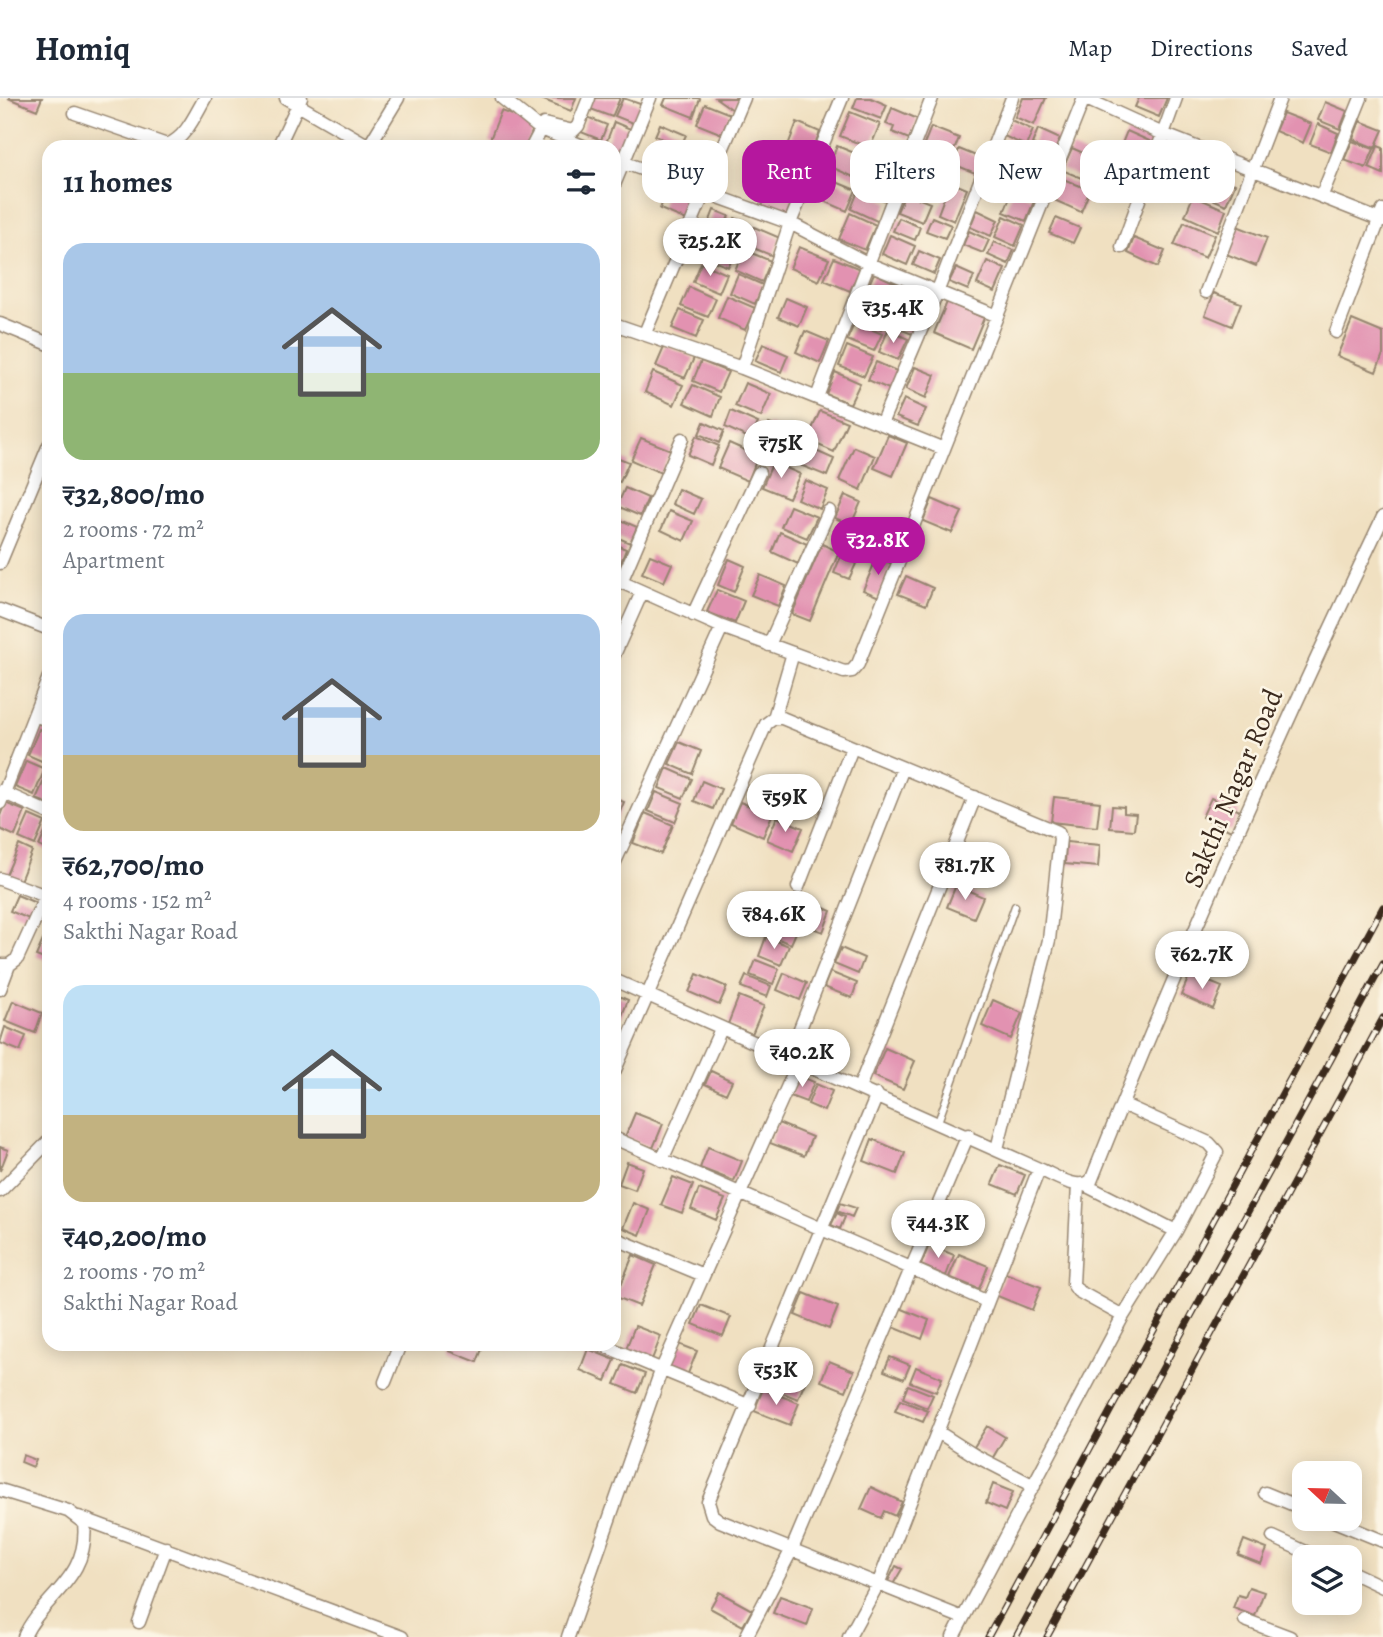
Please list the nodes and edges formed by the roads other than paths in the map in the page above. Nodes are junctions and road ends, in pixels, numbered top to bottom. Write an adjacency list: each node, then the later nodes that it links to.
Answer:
1 (205, 98): 19 (street)
2 (398, 98): 22 (street)
3 (502, 98): 16 (street)
4 (589, 98): 16 (street)
5 (650, 98): 26 (street)
6 (744, 98): 25 (street)
7 (842, 98): 34 (street)
8 (932, 98): 36 (street)
9 (1012, 98): 37 (street)
10 (1084, 98): 17 (street); 39 (street)
11 (1176, 98): 17 (street)
12 (1280, 98): 29 (street)
13 (1361, 98): 30 (street)
14 (295, 100): 20 (street); 21 (street)
15 (75, 113): 18 (street)
16 (539, 128): 23 (street); 24 (street)
17 (1163, 134): 29 (street); 35 (street)
18 (150, 140)
19 (178, 140)
20 (281, 140)
21 (358, 140)
22 (373, 140)
23 (535, 140)
24 (568, 140)
25 (725, 140)
26 (621, 157)
27 (621, 162): 28 (street)
28 (642, 169)
29 (1255, 169): 30 (street); 38 (street)
30 (1322, 195): 33 (street)
31 (728, 200): 34 (street)
32 (698, 203): 43 (street)
33 (1382, 217): 42 (street)
34 (790, 223): 36 (street); 45 (street)
35 (1122, 247)
36 (869, 264): 37 (street); 46 (street)
37 (938, 290): 39 (street); 47 (street)
38 (1206, 292)
39 (997, 316): 49 (street)
40 (0, 324): 44 (street)
41 (621, 326): 43 (street)
42 (1336, 332)
43 (645, 333): 45 (street)
44 (42, 341)
45 (742, 368): 46 (street)
46 (817, 397): 47 (street)
47 (881, 424): 49 (street)
48 (682, 439): 55 (street)
49 (944, 449): 64 (street)
50 (42, 462): 54 (street)
51 (759, 473): 59 (street)
52 (829, 511): 63 (street)
53 (1383, 517): 89 (street, Sakthi Nagar Road)
54 (0, 563)
55 (621, 571)
56 (621, 582): 57 (street)
57 (642, 592): 59 (street); 62 (street)
58 (0, 610): 60 (street)
59 (693, 615): 61 (street)
60 (42, 626)
61 (722, 627): 63 (street); 74 (street)
62 (621, 639)
63 (769, 645): 64 (street)
64 (793, 653): 68 (street)
65 (42, 696): 66 (street)
66 (35, 715): 67 (street); 71 (street)
67 (42, 718)
68 (774, 718): 69 (street); 83 (street)
69 (852, 748): 70 (street); 76 (street)
70 (903, 768): 72 (street); 86 (street)
71 (1, 795): 73 (street)
72 (975, 797): 87 (street); 94 (street)
73 (42, 810)
74 (621, 849)
75 (0, 879): 77 (street)
76 (798, 887)
77 (42, 892)
78 (42, 904): 80 (street)
79 (1015, 906): 90 (lane)
80 (5, 965): 82 (street)
81 (621, 982): 83 (street)
82 (0, 989)
83 (648, 996): 84 (street); 85 (street)
84 (721, 1029): 86 (street); 95 (street)
85 (621, 1056)
86 (793, 1061): 87 (street); 99 (street)
87 (859, 1088): 88 (street)
88 (877, 1095): 90 (street); 100 (street)
89 (1122, 1104): 97 (street, Sakthi Nagar Road); 101 (street)
90 (938, 1122): 91 (street)
91 (968, 1135): 94 (street); 103 (street)
92 (621, 1141): 95 (street)
93 (42, 1148): 98 (street)
94 (997, 1149): 96 (street)
95 (662, 1160): 99 (street)
96 (1039, 1169): 97 (street); 105 (street)
97 (1082, 1185): 101 (street); 106 (street)
98 (0, 1191)
99 (741, 1195): 100 (street); 104 (street)
100 (821, 1227): 103 (street); 111 (street)
101 (1176, 1231): 106 (street)
102 (621, 1241): 104 (street)
103 (909, 1269): 105 (street); 123 (street)
104 (703, 1275): 109 (street)
105 (986, 1301): 112 (street)
106 (1124, 1316): 113 (street)
107 (397, 1351): 110 (street)
108 (616, 1351): 109 (street)
109 (661, 1371): 111 (street); 132 (street)
110 (385, 1382)
111 (750, 1406): 123 (street)
112 (938, 1432): 113 (street); 125 (street)
113 (1034, 1486): 127 (street)
114 (0, 1490): 117 (street)
115 (1265, 1493): 116 (street)
116 (1292, 1504)
117 (79, 1517): 122 (street); 130 (street)
118 (1358, 1531): 120 (street)
119 (1273, 1537): 121 (street)
120 (1383, 1541)
121 (1292, 1546)
122 (166, 1548): 129 (street); 131 (street)
123 (792, 1549): 125 (street); 133 (street)
124 (1362, 1577): 126 (street)
125 (879, 1582): 127 (street); 134 (street)
126 (1383, 1587)
127 (963, 1618): 135 (street)
128 (1245, 1620): 136 (street)
129 (139, 1622)
130 (24, 1637)
131 (402, 1637)
132 (568, 1637)
133 (746, 1637)
134 (849, 1637)
135 (953, 1637)
136 (1290, 1637)

